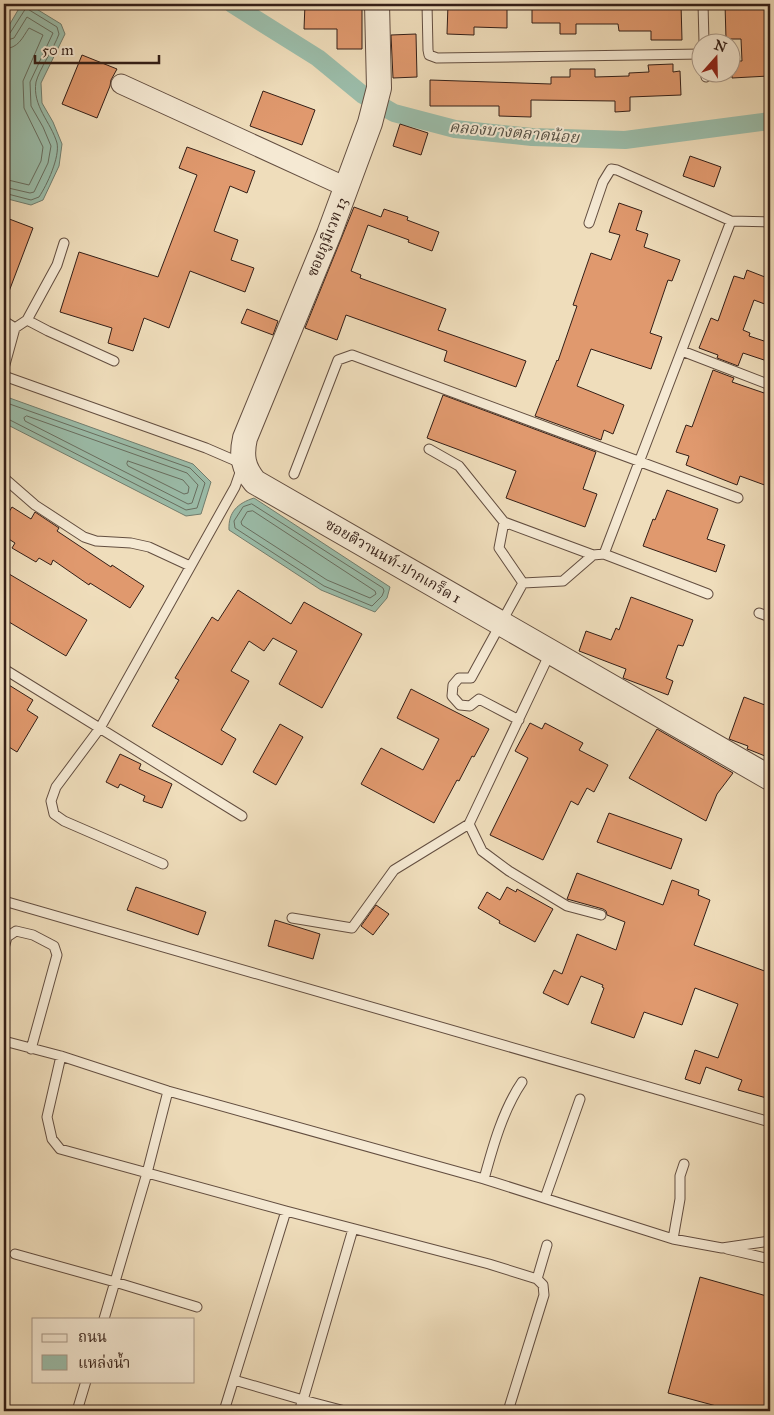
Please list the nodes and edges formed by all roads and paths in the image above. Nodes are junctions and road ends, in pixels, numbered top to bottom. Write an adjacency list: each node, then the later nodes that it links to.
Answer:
1 (377, 4): 7 (street, ซอยภูมิเวท 13)
2 (428, 4): 5 (lane)
3 (703, 4): 4 (lane)
4 (704, 32)
5 (692, 54)
6 (121, 84): 7 (street)
7 (346, 187): 22 (street, ซอยภูมิเวท 13)
8 (731, 221): 9 (lane); 10 (lane); 15 (lane)
9 (770, 222)
10 (589, 223)
11 (64, 243): 12 (lane)
12 (27, 320): 14 (lane); 16 (lane)
13 (4, 321): 14 (lane)
14 (15, 328): 17 (lane)
15 (682, 352): 19 (lane); 21 (lane)
16 (114, 361)
17 (4, 368)
18 (4, 376): 22 (lane, ซอยติวานนท์-ปากเกร็ด 1)
19 (770, 385)
20 (429, 449): 26 (lane)
21 (640, 462): 23 (lane); 25 (lane); 27 (lane)
22 (243, 464): 29 (lane); 34 (street, ซอยติวานนท์-ปากเกร็ด 1)
23 (294, 474)
24 (4, 478): 29 (lane)
25 (738, 498)
26 (504, 522): 28 (lane); 30 (lane)
27 (604, 554): 28 (lane); 31 (lane)
28 (593, 555): 30 (lane)
29 (190, 566): 38 (lane)
30 (523, 583): 34 (lane)
31 (708, 594)
32 (758, 613): 33 (lane)
33 (770, 617)
34 (500, 623): 35 (street, ซอยติวานนท์-ปากเกร็ด 1); 37 (lane)
35 (550, 653): 37 (lane); 39 (street, ซอยติวานนท์-ปากเกร็ด 1)
36 (4, 669): 38 (lane)
37 (519, 720): 41 (lane)
38 (100, 728): 40 (lane); 42 (lane)
39 (770, 778)
40 (242, 816)
41 (469, 824): 44 (lane); 45 (lane)
42 (163, 864)
43 (4, 901): 53 (lane)
44 (601, 915)
45 (292, 918)
46 (4, 948): 48 (lane)
47 (4, 1041): 48 (lane)
48 (32, 1048): 49 (lane)
49 (61, 1056): 51 (lane); 55 (lane)
50 (522, 1082): 56 (lane)
51 (168, 1090): 55 (lane); 56 (lane)
52 (580, 1099): 57 (lane)
53 (770, 1122)
54 (684, 1164): 60 (lane)
55 (147, 1173): 58 (lane); 67 (lane)
56 (484, 1178): 57 (lane)
57 (545, 1198): 60 (lane)
58 (286, 1211): 59 (lane); 70 (lane)
59 (352, 1229): 66 (lane); 72 (lane)
60 (673, 1239): 63 (lane)
61 (770, 1241): 63 (lane)
62 (547, 1245): 66 (lane)
63 (722, 1248): 65 (lane)
64 (15, 1254): 67 (lane)
65 (770, 1259)
66 (537, 1279): 77 (lane)
67 (114, 1282): 68 (lane); 69 (lane)
68 (197, 1307)
69 (104, 1318)
70 (234, 1380): 72 (lane); 74 (lane)
71 (86, 1382): 73 (lane)
72 (303, 1400): 75 (lane); 76 (lane)
73 (77, 1411)
74 (224, 1411)
75 (299, 1411)
76 (346, 1411)
77 (508, 1411)

